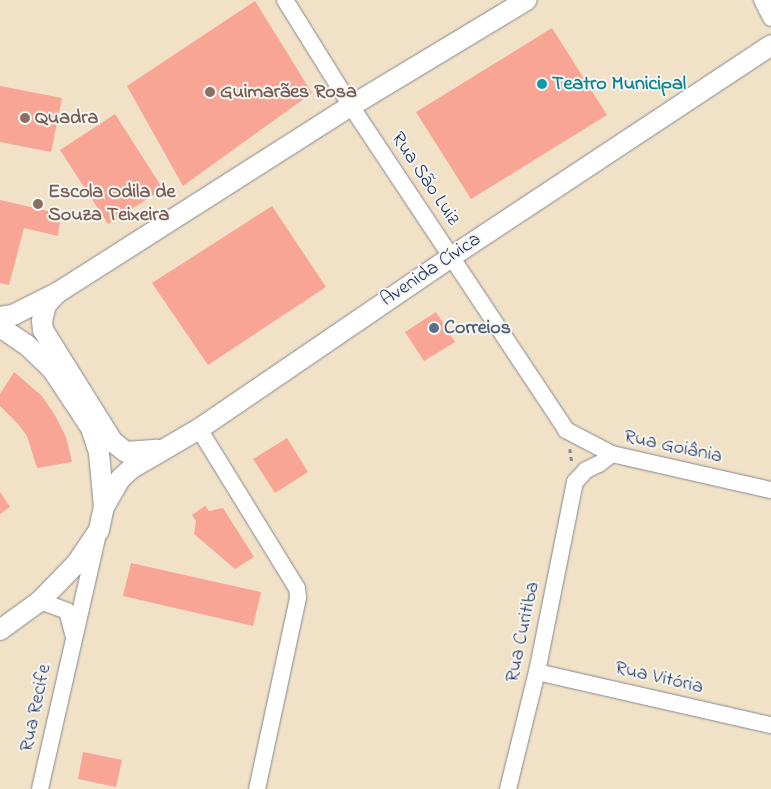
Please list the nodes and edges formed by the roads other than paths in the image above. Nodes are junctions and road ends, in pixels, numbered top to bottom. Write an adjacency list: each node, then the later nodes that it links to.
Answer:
1 (285, 0): 6 (street, Rua São Luiz)
2 (527, 0): 6 (street)
3 (762, 0): 4 (street)
4 (771, 18)
5 (771, 45): 7 (street, Avenida Cívica)
6 (351, 106): 7 (street, Rua São Luiz); 8 (street)
7 (451, 257): 11 (street, Avenida Cívica); 13 (street, Rua São Luiz)
8 (57, 293): 9 (street); 12 (street)
9 (0, 317)
10 (0, 327): 16 (street, Avenida Cívica)
11 (199, 429): 12 (street, Avenida Cívica); 24 (street)
12 (159, 450): 16 (street, Avenida Cívica)
13 (612, 454): 14 (street, Rua Goiânia); 15 (street, Rua Goiânia)
14 (575, 482): 21 (street, Rua Curitiba)
15 (771, 490)
16 (104, 508): 17 (street, Avenida Cívica)
17 (98, 530): 18 (street, Avenida Cívica); 20 (street, Rua Recife)
18 (40, 602): 19 (street, Avenida Cívica); 20 (street, Rua Recife)
19 (0, 630)
20 (74, 636): 23 (street, Rua Recife)
21 (537, 672): 22 (street, Rua Vitória); 25 (street, Rua Curitiba)
22 (771, 724)
23 (40, 789)
24 (257, 789)
25 (508, 789)

